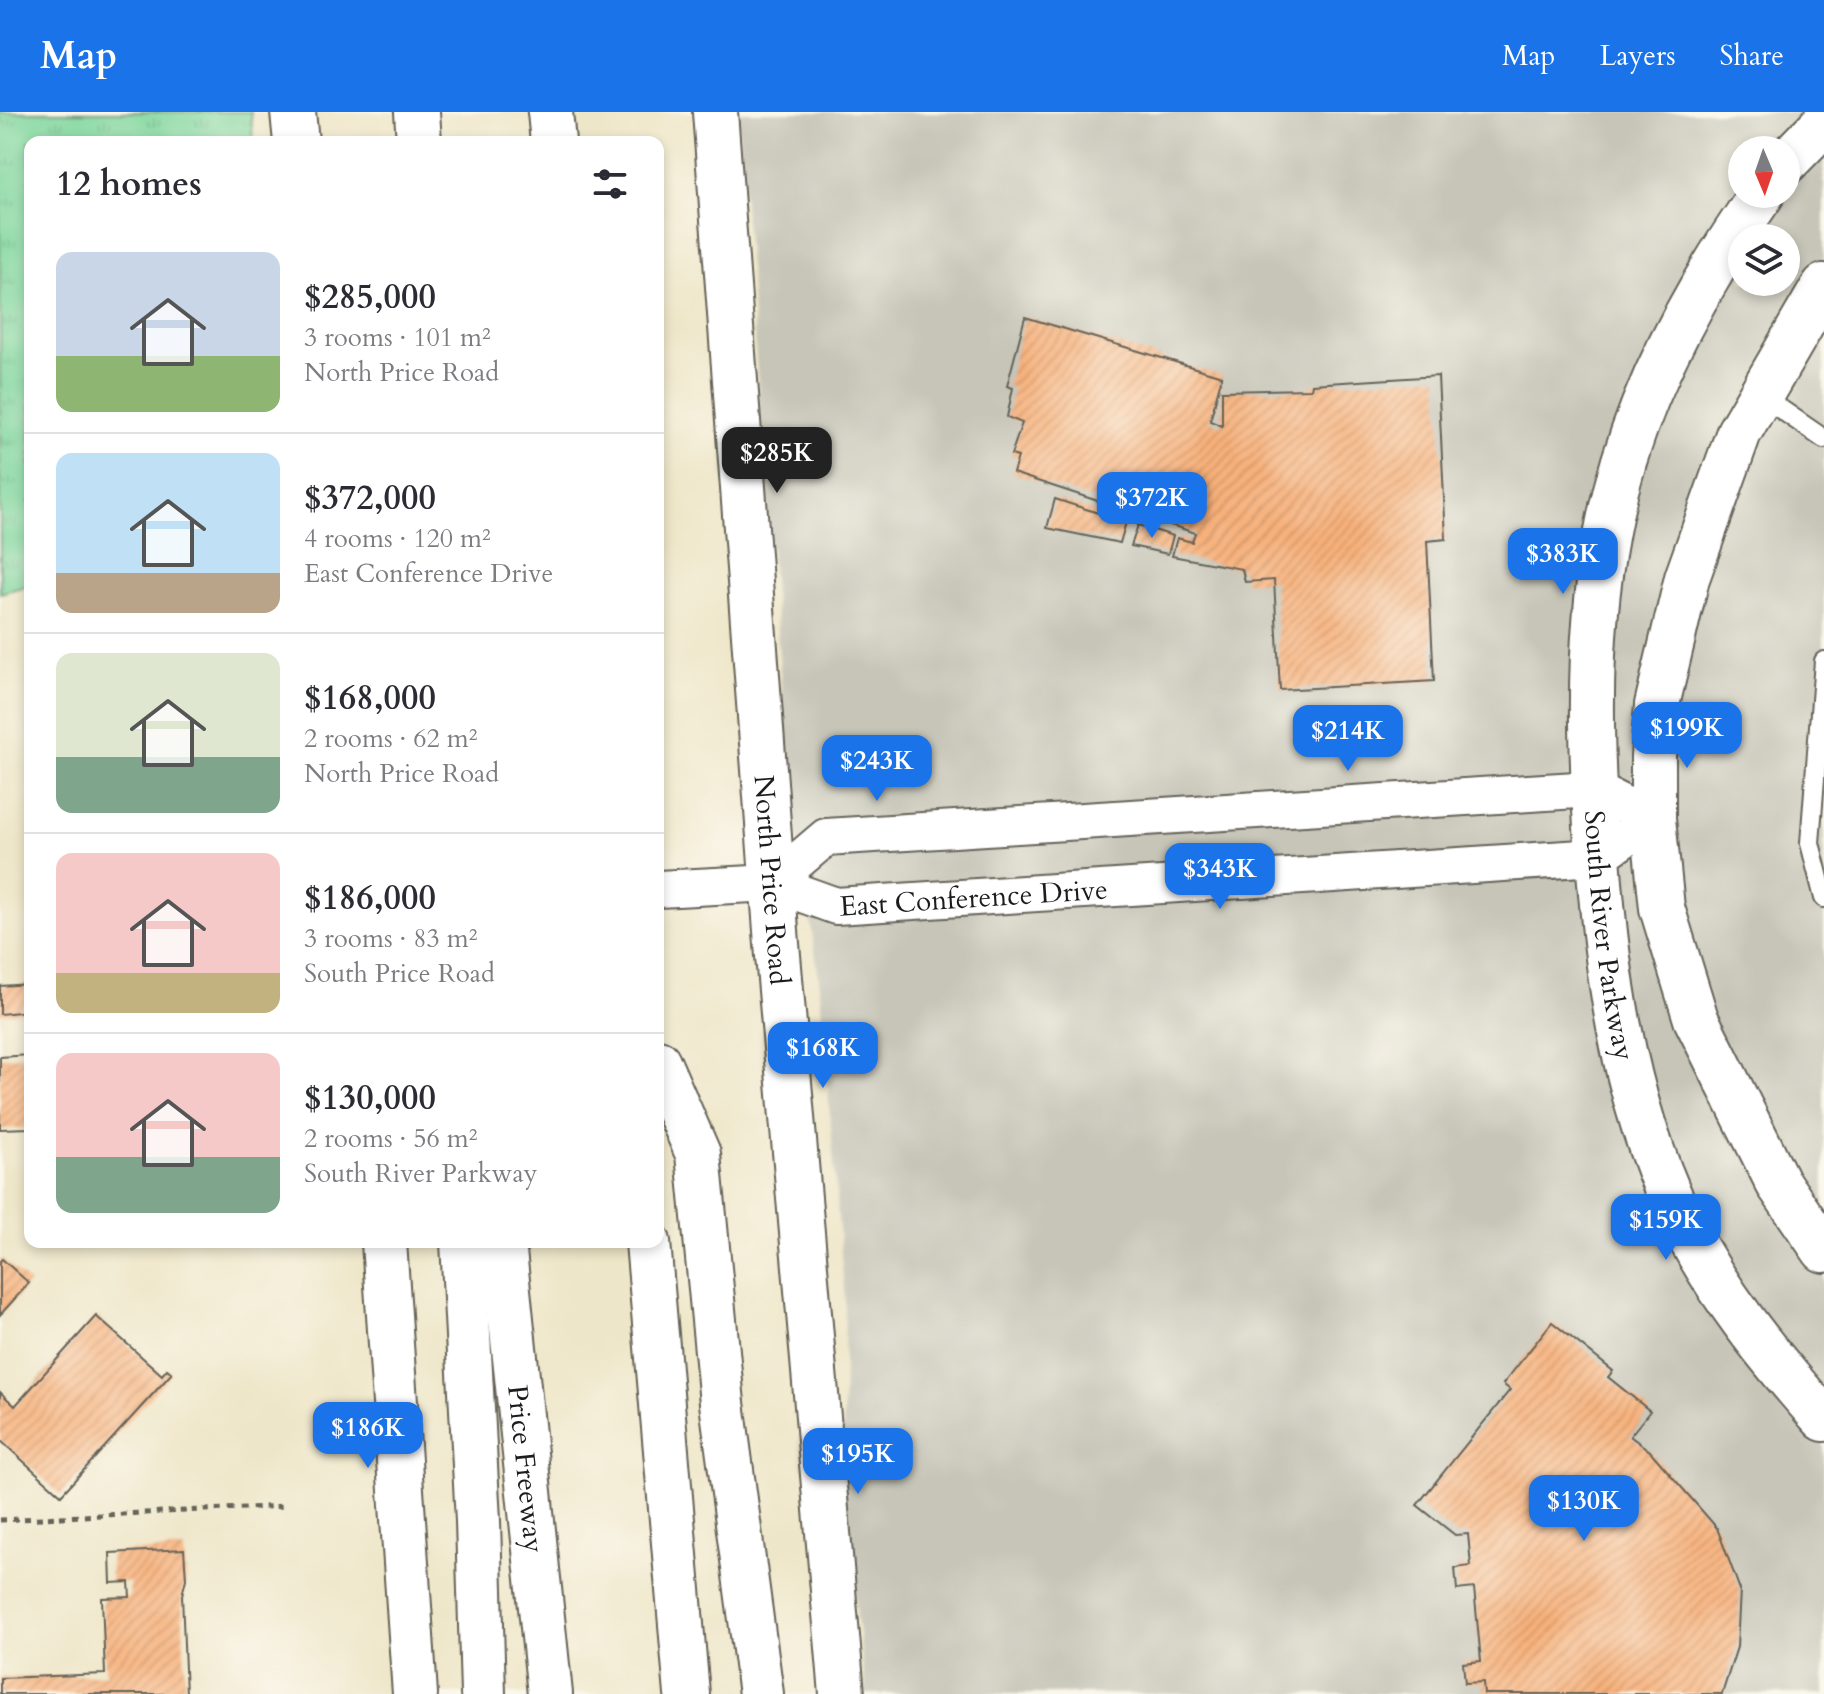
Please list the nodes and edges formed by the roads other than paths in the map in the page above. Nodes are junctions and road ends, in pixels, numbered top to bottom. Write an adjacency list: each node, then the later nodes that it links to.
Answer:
1 (293, 112): 6 (main road)
2 (417, 112): 7 (main road)
3 (550, 112): 8 (main road)
4 (715, 112): 18 (main road, North Price Road)
5 (1824, 123): 9 (main road)
6 (295, 136)
7 (419, 136)
8 (552, 136)
9 (1800, 148)
10 (1753, 208): 15 (main road, South River Parkway)
11 (1824, 286): 12 (main road, South River Parkway)
12 (1760, 395): 13 (lane); 16 (main road, South River Parkway)
13 (1824, 439)
14 (1824, 661): 20 (lane)
15 (1593, 789): 16 (street); 17 (main road, South River Parkway); 18 (street)
16 (1653, 819): 17 (street); 22 (main road, South River Parkway)
17 (1598, 857): 18 (street, East Conference Drive); 27 (main road, South River Parkway)
18 (772, 883): 19 (street, East Conference Drive); 33 (main road, North Price Road)
19 (664, 889)
20 (1824, 898)
21 (664, 1076): 32 (main road)
22 (1821, 1238)
23 (384, 1248): 28 (main road)
24 (463, 1248): 29 (main road)
25 (504, 1248): 30 (main road, Price Freeway)
26 (649, 1248): 31 (main road)
27 (1824, 1419)
28 (415, 1694)
29 (483, 1694)
30 (550, 1694)
31 (687, 1694)
32 (761, 1694)
33 (842, 1694)

